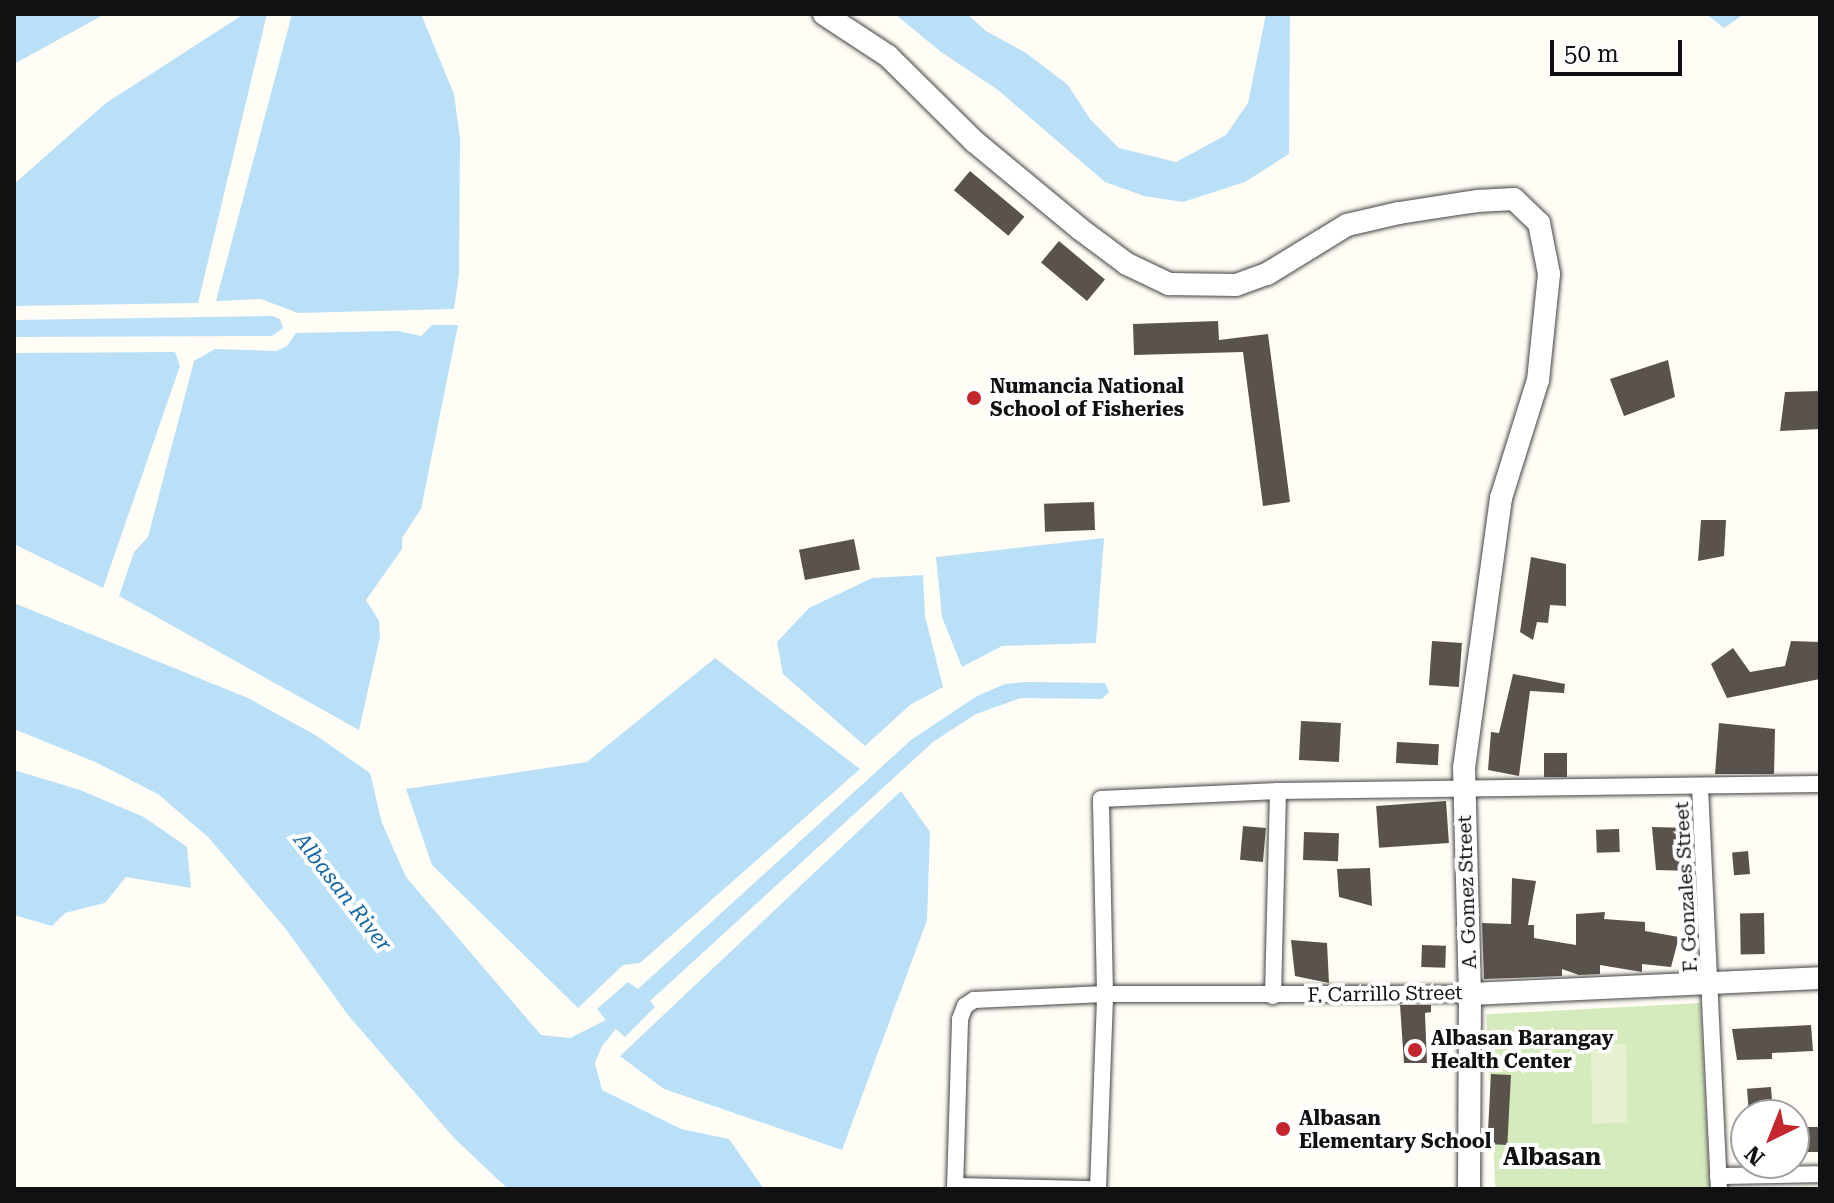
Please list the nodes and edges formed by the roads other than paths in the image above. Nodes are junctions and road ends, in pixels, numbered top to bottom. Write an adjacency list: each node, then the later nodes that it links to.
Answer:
1 (824, 14): 5 (street, A. Gomez Street)
2 (1820, 784): 3 (street)
3 (1700, 787): 5 (street); 7 (street, F. Gonzales Street)
4 (1278, 791): 5 (street); 8 (street); 10 (street)
5 (1464, 791): 9 (street, A. Gomez Street)
6 (1820, 978): 7 (street, F. Carrillo Street)
7 (1711, 985): 9 (street, F. Carrillo Street); 12 (street, F. Gonzales Street)
8 (1105, 994): 10 (street, F. Carrillo Street); 13 (street, F. Carrillo Street); 15 (street)
9 (1470, 994): 10 (street, F. Carrillo Street); 16 (street, A. Gomez Street)
10 (1273, 996)
11 (1820, 1174): 12 (street)
12 (1718, 1183)
13 (955, 1187): 14 (street)
14 (1089, 1189)
15 (1098, 1189)
16 (1469, 1189)

